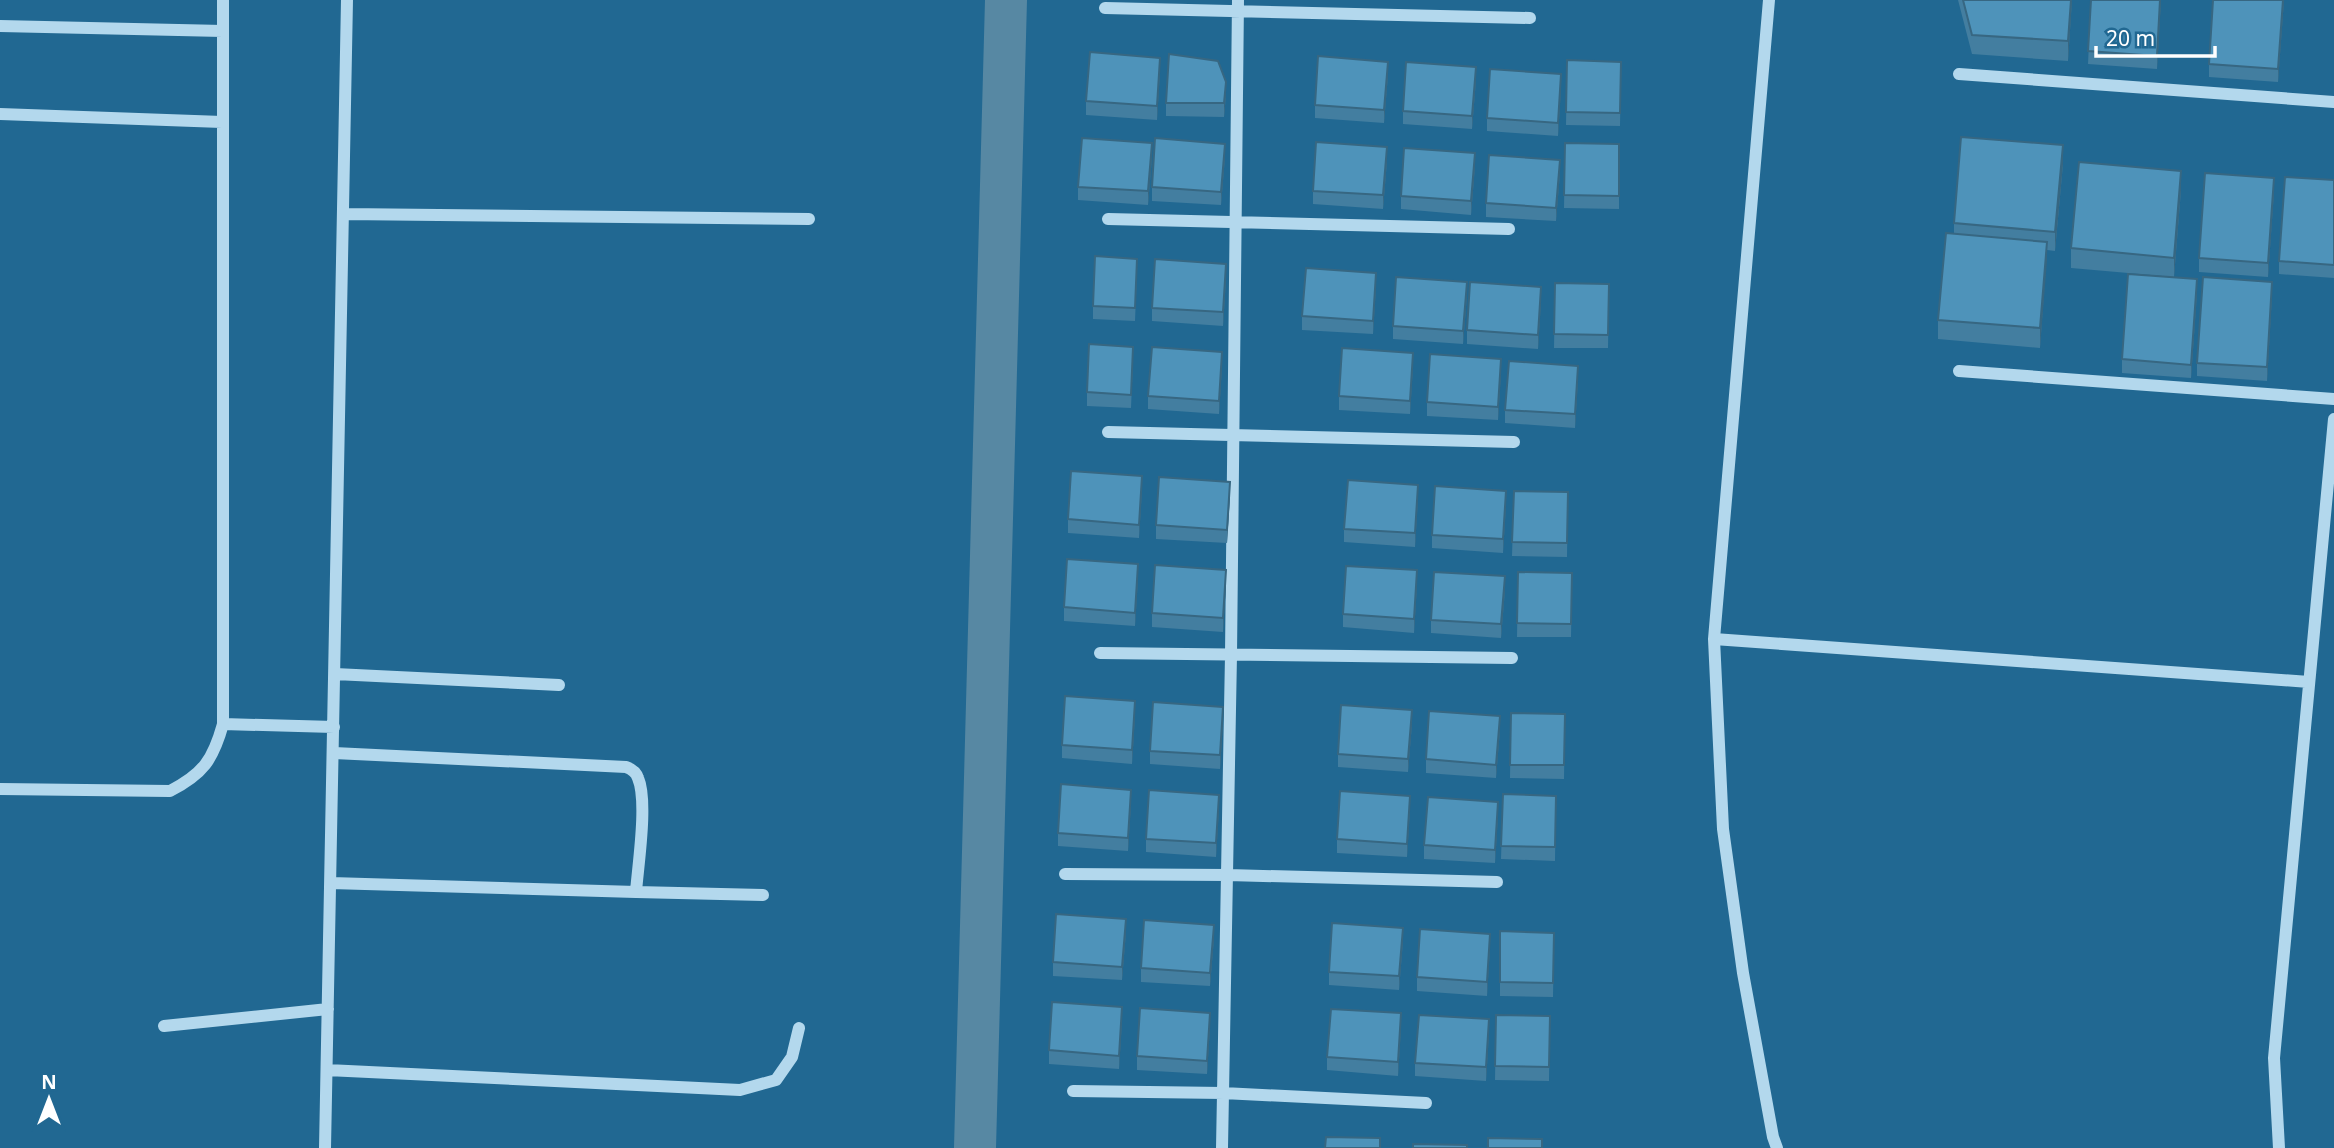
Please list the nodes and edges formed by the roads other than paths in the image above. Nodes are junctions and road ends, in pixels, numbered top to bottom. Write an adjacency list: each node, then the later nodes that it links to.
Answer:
1 (223, 0): 8 (street)
2 (347, 0): 13 (street)
3 (1769, 0): 24 (street)
4 (1238, 6): 5 (street); 6 (street); 16 (street)
5 (1105, 8)
6 (1530, 18)
7 (0, 26): 8 (street)
8 (223, 31): 12 (street)
9 (1959, 74): 10 (street)
10 (2334, 102)
11 (0, 114): 12 (street)
12 (222, 122): 31 (street)
13 (344, 214): 14 (street); 28 (street)
14 (809, 219)
15 (1108, 219): 16 (street)
16 (1236, 222): 17 (street); 22 (street)
17 (1509, 229)
18 (1959, 371): 19 (street)
19 (2334, 399)
20 (2334, 419): 29 (street)
21 (1108, 432): 22 (street)
22 (1234, 436): 23 (street); 26 (street)
23 (1514, 442)
24 (1714, 639): 29 (street); 50 (street)
25 (1100, 653): 26 (street)
26 (1231, 655): 27 (street); 36 (street)
27 (1512, 658)
28 (335, 674): 30 (street); 32 (street)
29 (2309, 682): 51 (street)
30 (559, 685)
31 (223, 724): 32 (street); 34 (street)
32 (334, 727): 33 (street)
33 (334, 753): 38 (street); 39 (street)
34 (0, 789)
35 (1065, 874): 36 (street)
36 (1228, 875): 37 (street); 46 (street)
37 (1497, 882)
38 (331, 883): 39 (street); 41 (street)
39 (636, 892): 40 (street)
40 (763, 895)
41 (328, 1009): 42 (street); 44 (street)
42 (164, 1026)
43 (799, 1028): 44 (street)
44 (327, 1070): 48 (street)
45 (1073, 1091): 46 (street)
46 (1223, 1093): 47 (street); 49 (street)
47 (1426, 1103)
48 (325, 1148)
49 (1222, 1148)
50 (1777, 1148)
51 (2279, 1148)

